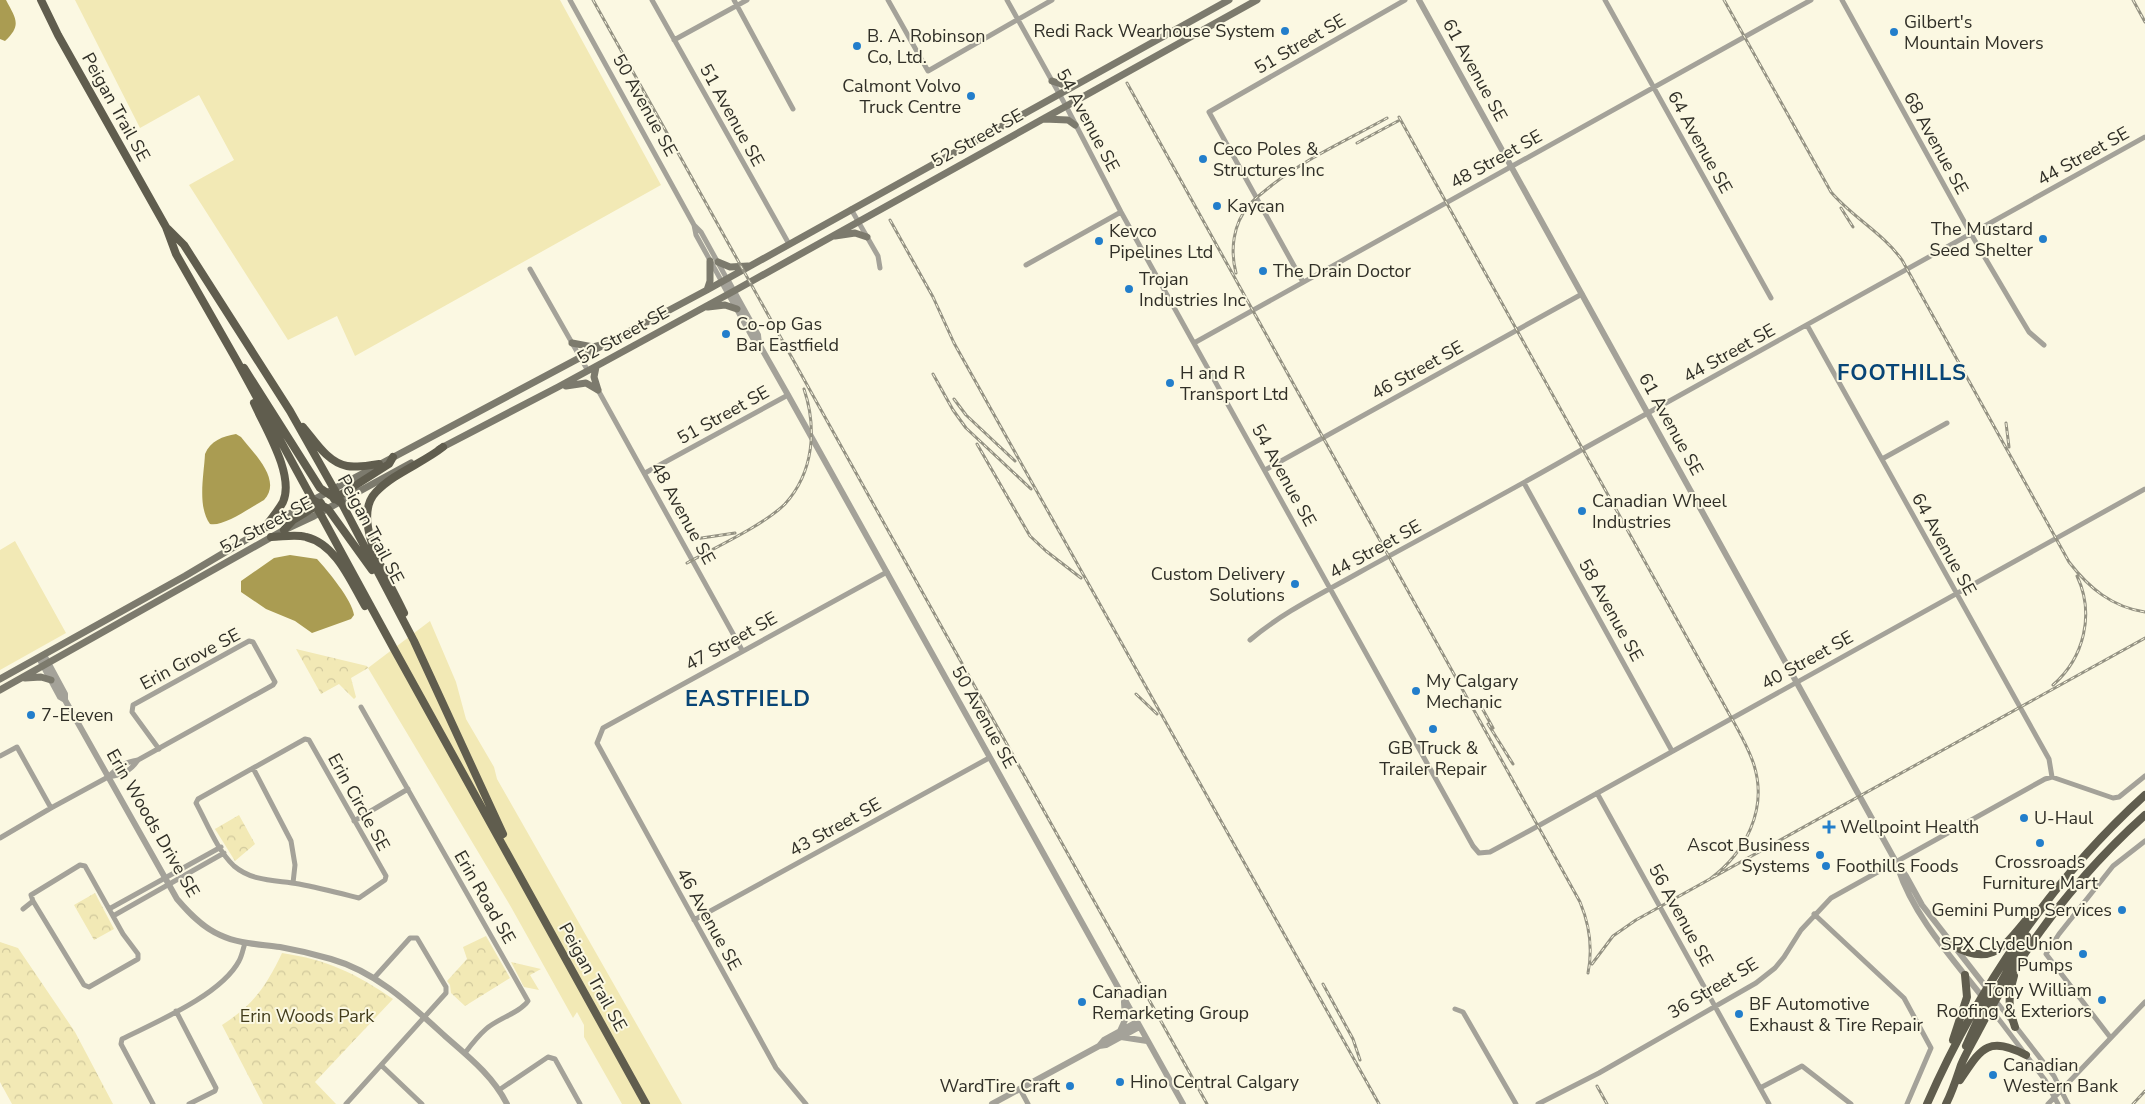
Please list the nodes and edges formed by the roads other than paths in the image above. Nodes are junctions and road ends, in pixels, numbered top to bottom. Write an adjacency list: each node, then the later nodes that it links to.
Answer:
1 (41, 0): 32 (main road, Peigan Trail SE)
2 (570, 0): 37 (street, 50 Avenue SE)
3 (652, 0): 18 (street, 51 Avenue SE)
4 (734, 0): 16 (street)
5 (747, 0): 16 (street)
6 (888, 0): 17 (street)
7 (1007, 0): 17 (street, 54 Avenue SE)
8 (1052, 0): 17 (street)
9 (1229, 0): 20 (main road, 52 Street SE)
10 (1257, 0): 23 (main road, 52 Street SE)
11 (1405, 0): 43 (street, 51 Street SE)
12 (1419, 0): 28 (street, 61 Avenue SE)
13 (1605, 0): 21 (street, 64 Avenue SE)
14 (1810, 0): 21 (street, 48 Street SE)
15 (1842, 0): 33 (street, 68 Avenue SE)
16 (737, 6): 18 (street); 24 (street)
17 (1018, 20): 19 (street, 54 Avenue SE)
18 (674, 40): 36 (street, 51 Avenue SE)
19 (1052, 81): 20 (main road); 22 (street, 54 Avenue SE)
20 (1076, 84): 22 (main road, 52 Street SE)
21 (1654, 87): 28 (street, 48 Street SE); 47 (street, 64 Avenue SE)
22 (1059, 94): 23 (street, 54 Avenue SE); 29 (main road, 52 Street SE)
23 (1066, 106): 25 (main road, 52 Street SE); 26 (street, 54 Avenue SE)
24 (793, 109)
25 (1041, 119): 26 (main road); 31 (main road, 52 Street SE)
26 (1075, 125): 30 (street, 54 Avenue SE)
27 (2145, 137): 33 (street, 44 Street SE)
28 (1511, 166): 43 (street, 48 Street SE); 46 (street, 61 Avenue SE)
29 (852, 209): 31 (street); 36 (main road, 52 Street SE)
30 (1121, 212): 38 (street); 52 (street, 54 Avenue SE)
31 (858, 221): 34 (main road, 52 Street SE); 35 (street)
32 (166, 227): 57 (main road, Peigan Trail SE); 64 (main road, Peigan Trail SE)
33 (1971, 234): 50 (street, 44 Street SE); 55 (street, 68 Avenue SE)
34 (832, 236): 35 (main road); 45 (main road, 52 Street SE)
35 (867, 237): 40 (street)
36 (789, 244): 39 (main road, 52 Street SE)
37 (714, 262): 39 (main road); 42 (street, 50 Avenue SE); 44 (main road)
38 (1026, 265)
39 (751, 266): 42 (main road, 52 Street SE)
40 (880, 268)
41 (530, 269): 51 (street)
42 (725, 280): 44 (main road, 52 Street SE); 45 (street, 50 Avenue SE)
43 (1303, 282): 52 (street, 48 Street SE)
44 (707, 290): 53 (main road, 52 Street SE)
45 (732, 293): 48 (main road, 52 Street SE); 49 (street, 50 Avenue SE); 54 (street, 50 Avenue SE)
46 (1582, 294): 65 (street, 61 Avenue SE); 71 (street, 46 Street SE)
47 (1771, 298)
48 (703, 308): 49 (main road); 58 (main road, 52 Street SE)
49 (737, 308): 54 (street, 50 Avenue SE)
50 (1807, 325): 65 (street, 44 Street SE); 69 (street, 64 Avenue SE)
51 (572, 343): 53 (main road); 56 (street)
52 (1194, 343): 71 (street, 54 Avenue SE)
53 (609, 344): 56 (main road, 52 Street SE)
54 (759, 344): 63 (street, 50 Avenue SE)
55 (2044, 345)
56 (581, 359): 59 (street); 68 (main road, 52 Street SE)
57 (237, 361): 60 (main road, Peigan Trail SE); 75 (main road)
58 (596, 367): 59 (main road, 52 Street SE); 62 (main road)
59 (588, 371): 61 (main road, 52 Street SE)
60 (246, 380): 76 (main road, Peigan Trail SE); 77 (main road)
61 (558, 387): 62 (main road); 67 (main road, 52 Street SE)
62 (598, 390): 72 (street, 48 Avenue SE)
63 (788, 395): 72 (street, 51 Street SE); 80 (street, 50 Avenue SE)
64 (290, 411): 70 (main road); 75 (main road, Peigan Trail SE)
65 (1648, 413): 73 (street, 44 Street SE); 93 (street, 61 Avenue SE)
66 (1947, 423): 69 (street)
67 (443, 447): 75 (main road, 52 Street SE); 85 (main road)
68 (393, 457): 70 (main road, 52 Street SE); 75 (main road)
69 (1882, 459): 83 (street, 64 Avenue SE)
70 (379, 464): 75 (main road, 52 Street SE)
71 (1265, 470): 82 (street, 54 Avenue SE)
72 (646, 473): 87 (street, 48 Avenue SE)
73 (1524, 483): 82 (street, 44 Street SE); 99 (street, 58 Avenue SE)
74 (2145, 489): 83 (street, 40 Street SE)
75 (334, 496): 76 (main road); 76 (main road, 52 Street SE); 81 (main road, Peigan Trail SE)
76 (321, 506): 77 (main road, 52 Street SE); 78 (main road); 81 (main road); 86 (main road, Peigan Trail SE)
77 (265, 527): 88 (main road, 52 Street SE)
78 (284, 530): 79 (main road, 52 Street SE)
79 (271, 537): 86 (main road); 89 (main road, 52 Street SE)
80 (887, 572): 87 (street, 47 Street SE); 101 (street, 50 Avenue SE)
81 (379, 578): 85 (main road, Peigan Trail SE)
82 (1331, 589): 84 (street, 44 Street SE); 116 (street, 54 Avenue SE)
83 (1956, 593): 93 (street, 40 Street SE); 104 (street, 64 Avenue SE)
84 (1250, 640)
85 (414, 641): 118 (main road, Peigan Trail SE)
86 (394, 649): 118 (main road, Peigan Trail SE)
87 (742, 650): 97 (street, 47 Street SE)
88 (41, 657): 89 (street, Erin Woods Drive SE); 91 (main road, 52 Street SE)
89 (46, 664): 90 (main road, 52 Street SE); 92 (street, Erin Woods Drive SE); 95 (street, Erin Woods Drive SE)
90 (22, 678): 92 (main road); 94 (main road, 52 Street SE)
91 (0, 679)
92 (51, 680): 95 (street, Erin Woods Drive SE)
93 (1797, 682): 99 (street, 40 Street SE); 117 (street, 61 Avenue SE)
94 (0, 690)
95 (65, 700): 105 (street, Erin Woods Drive SE)
96 (361, 707): 106 (street)
97 (596, 743): 127 (street, 46 Avenue SE)
98 (159, 749): 98 (street, Erin Grove SE); 105 (street, Erin Grove SE)
99 (1672, 751): 107 (street, 40 Street SE)
100 (0, 756): 109 (street)
101 (990, 758): 127 (street, 43 Street SE); 135 (street, 50 Avenue SE)
102 (253, 768): 111 (street, Erin Circle SE); 114 (street, Erin Circle SE); 120 (street)
103 (2145, 776): 104 (street)
104 (2052, 777): 117 (street, 36 Street SE)
105 (108, 778): 109 (street, Erin Grove SE); 119 (street, Erin Woods Drive SE)
106 (408, 789): 111 (street); 148 (street, Erin Road SE)
107 (1598, 793): 116 (street, 40 Street SE); 139 (street, 56 Avenue SE)
108 (2145, 796): 122 (main road)
109 (51, 808): 112 (street, Erin Grove SE)
110 (2145, 815): 131 (main road)
111 (354, 821): 120 (street, Erin Circle SE)
112 (0, 838)
113 (2145, 841): 146 (street)
114 (221, 847): 115 (street, Erin Circle SE); 119 (street)
115 (224, 853): 119 (street); 120 (street, Erin Circle SE)
116 (1482, 854)
117 (1896, 862): 125 (street, 36 Street SE); 130 (street, 61 Avenue SE); 132 (street, 61 Avenue SE)
118 (514, 864): 164 (main road, Peigan Trail SE)
119 (167, 881): 123 (street); 126 (street); 129 (street, Erin Woods Drive SE)
120 (294, 883)
121 (33, 902): 123 (street); 124 (street); 126 (street)
122 (2043, 904): 128 (main road); 130 (main road)
123 (108, 908): 126 (street)
124 (23, 909)
125 (1814, 914): 139 (street, 36 Street SE); 174 (street)
126 (113, 916)
127 (694, 920): 165 (street, 46 Avenue SE)
128 (2032, 920): 134 (main road); 136 (main road)
129 (245, 943): 133 (street, Erin Woods Drive SE); 141 (street)
130 (1952, 945): 134 (street, 61 Avenue SE)
131 (2019, 962): 136 (main road); 144 (main road)
132 (1965, 975): 138 (street, 61 Avenue SE); 150 (main road)
133 (374, 978): 142 (street, Erin Woods Drive SE); 142 (street)
134 (1987, 988): 136 (street, 61 Avenue SE); 138 (main road)
135 (1124, 998): 143 (street, 50 Avenue SE); 145 (street)
136 (1995, 999): 138 (main road); 144 (street, 61 Avenue SE)
137 (2145, 1002): 146 (street)
138 (1986, 1003): 149 (street, 61 Avenue SE); 150 (main road); 152 (main road)
139 (1715, 1007): 153 (street, 56 Avenue SE); 171 (street, 36 Street SE)
140 (1455, 1009): 170 (street)
141 (176, 1011): 158 (street); 159 (street)
142 (425, 1017): 148 (street, Erin Woods Drive SE); 151 (street)
143 (1138, 1024): 145 (street); 147 (street, 50 Avenue SE)
144 (2015, 1027): 154 (street, 61 Avenue SE)
145 (1120, 1034): 147 (street); 155 (street)
146 (2110, 1037): 154 (street)
147 (1147, 1041): 169 (street, 50 Avenue SE)
148 (465, 1053): 156 (street, Erin Woods Drive SE)
149 (2026, 1055): 152 (main road); 157 (street, 61 Avenue SE)
150 (1945, 1062): 175 (main road)
151 (381, 1065): 160 (street); 161 (street)
152 (1956, 1083): 176 (main road)
153 (1760, 1088): 172 (street, 56 Avenue SE); 173 (street)
154 (2061, 1088): 157 (street); 179 (street, 61 Avenue SE)
155 (1020, 1089): 166 (street); 167 (street); 168 (street)
156 (499, 1090): 162 (street, Erin Woods Drive SE); 163 (street)
157 (2055, 1096): 177 (street); 178 (street, 61 Avenue SE)
158 (153, 1104)
159 (189, 1104)
160 (346, 1104)
161 (422, 1104)
162 (506, 1104)
163 (580, 1104)
164 (646, 1104)
165 (806, 1104)
166 (992, 1104)
167 (998, 1104)
168 (1028, 1104)
169 (1183, 1104)
170 (1516, 1104)
171 (1538, 1104)
172 (1769, 1104)
173 (1851, 1104)
174 (1907, 1104)
175 (1927, 1104)
176 (1946, 1104)
177 (2048, 1104)
178 (2058, 1104)
179 (2068, 1104)

